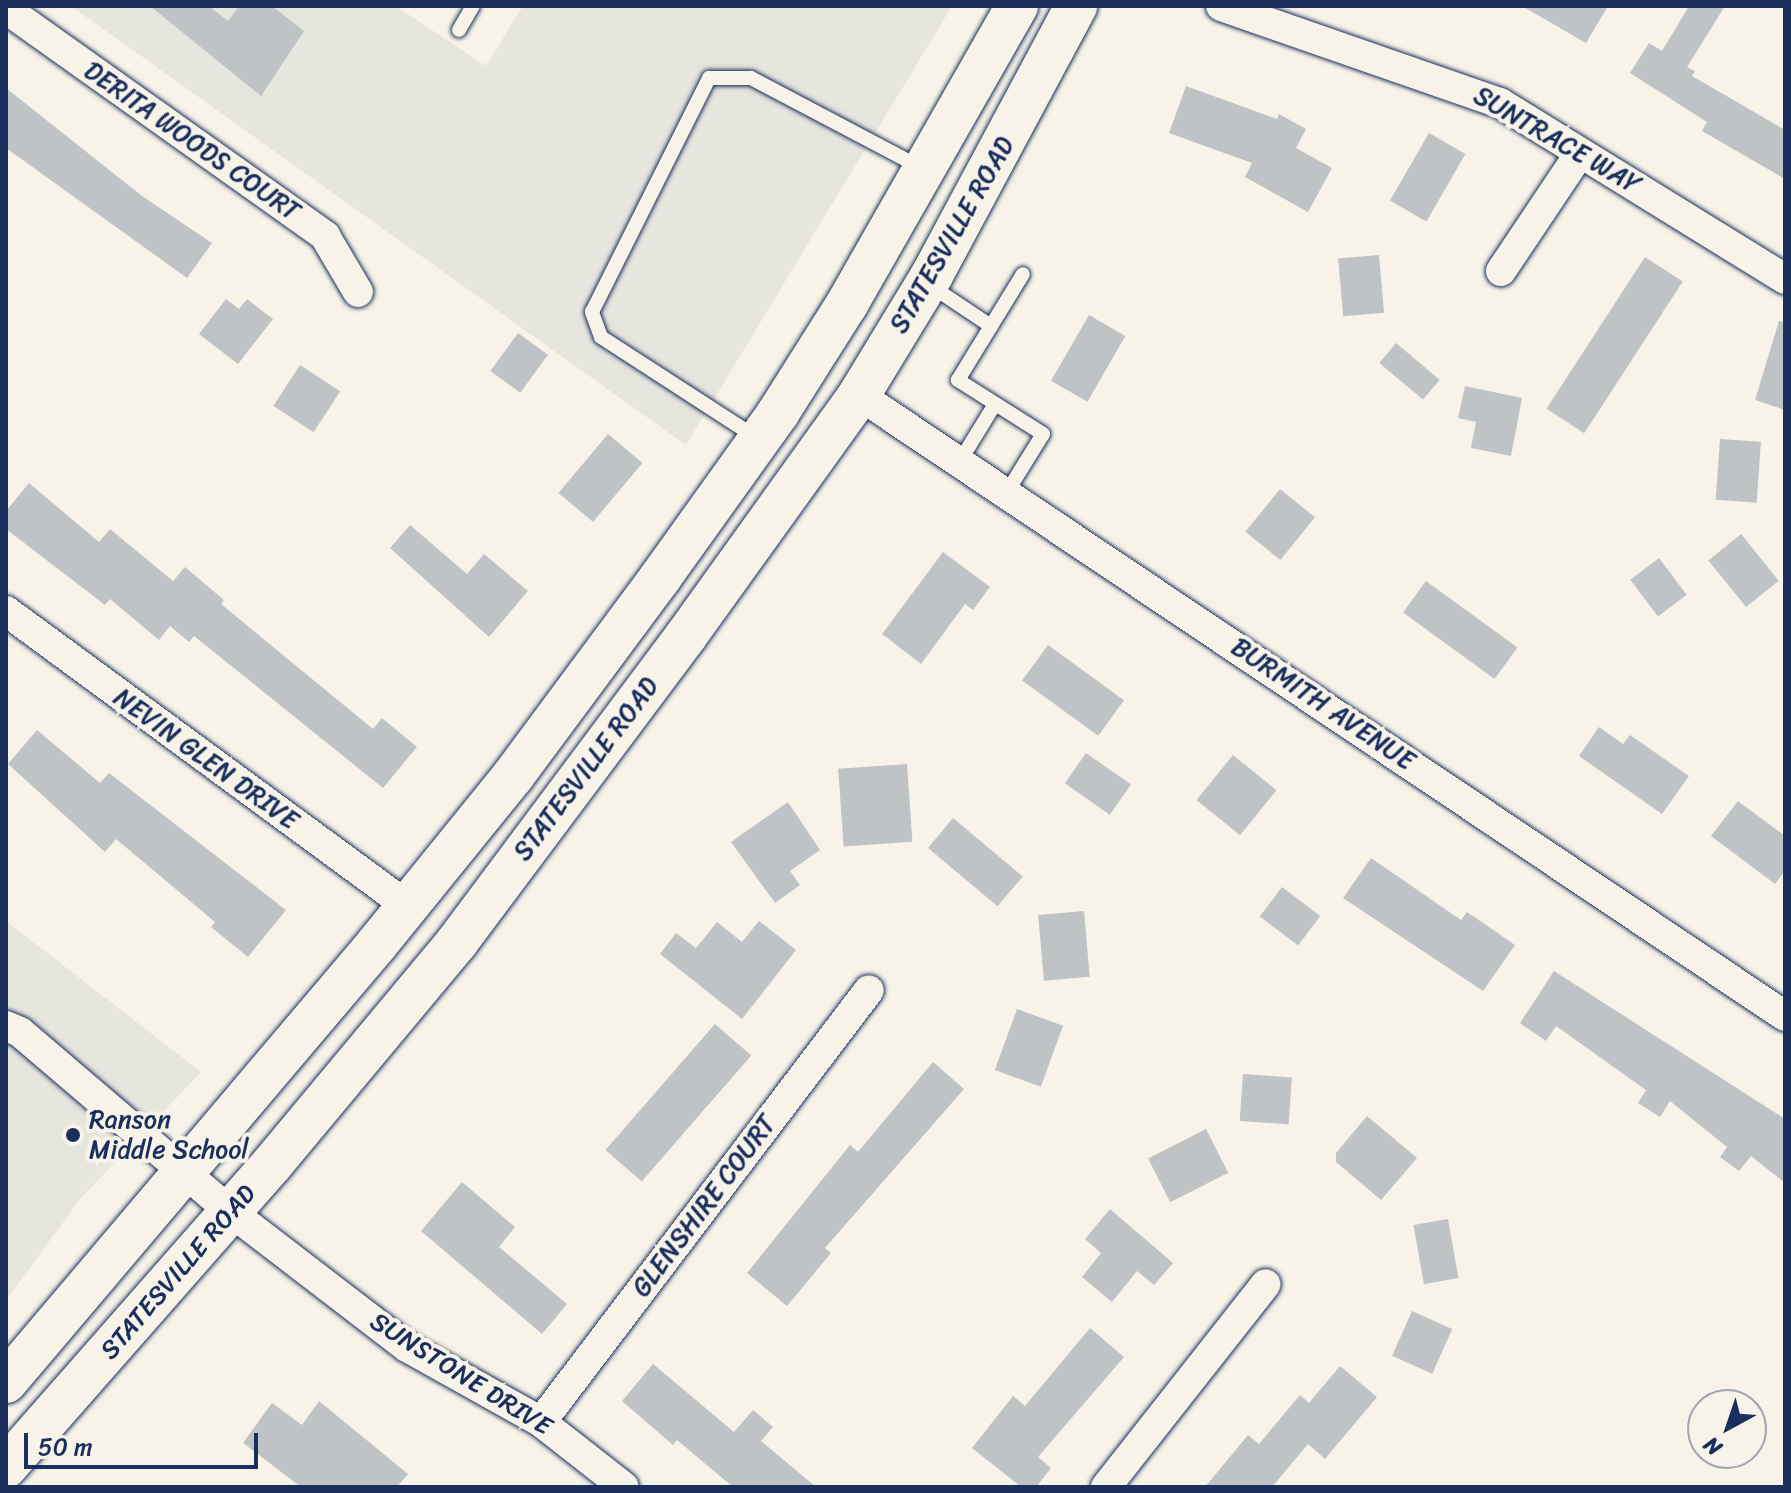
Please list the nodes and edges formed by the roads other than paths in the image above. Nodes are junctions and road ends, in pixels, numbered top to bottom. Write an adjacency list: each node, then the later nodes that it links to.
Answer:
1 (473, 6): 6 (lane)
2 (1017, 6): 8 (main road, STATESVILLE ROAD)
3 (1076, 6): 12 (main road, STATESVILLE ROAD)
4 (1221, 6): 7 (street, SUNTRACE WAY)
5 (6, 9): 13 (street, DERITA WOODS COURT)
6 (459, 30)
7 (1580, 153): 9 (street); 11 (street, SUNTRACE WAY)
8 (927, 171): 17 (main road, STATESVILLE ROAD); 17 (lane)
9 (1501, 271)
10 (1023, 274): 14 (lane)
11 (1785, 279)
12 (927, 283): 14 (lane); 15 (main road, STATESVILLE ROAD)
13 (358, 292)
14 (991, 326): 16 (lane)
15 (859, 395): 18 (street, BURMITH AVENUE); 26 (main road, STATESVILLE ROAD)
16 (995, 404): 18 (lane); 19 (lane)
17 (759, 439): 21 (main road, STATESVILLE ROAD)
18 (960, 461): 19 (street, BURMITH AVENUE)
19 (1007, 492): 23 (street, BURMITH AVENUE)
20 (6, 611): 21 (street, NEVIN GLEN DRIVE)
21 (407, 906): 25 (main road, STATESVILLE ROAD)
22 (869, 990): 29 (street, GLENSHIRE COURT)
23 (1785, 1016)
24 (6, 1026): 25 (street, SUNSTONE DRIVE)
25 (184, 1173): 26 (street, SUNSTONE DRIVE); 28 (main road, STATESVILLE ROAD)
26 (231, 1212): 29 (street, SUNSTONE DRIVE); 30 (main road, STATESVILLE ROAD)
27 (1266, 1284): 32 (street)
28 (6, 1382)
29 (541, 1422): 31 (street, SUNSTONE DRIVE)
30 (6, 1467)
31 (624, 1487)
32 (1106, 1487)

